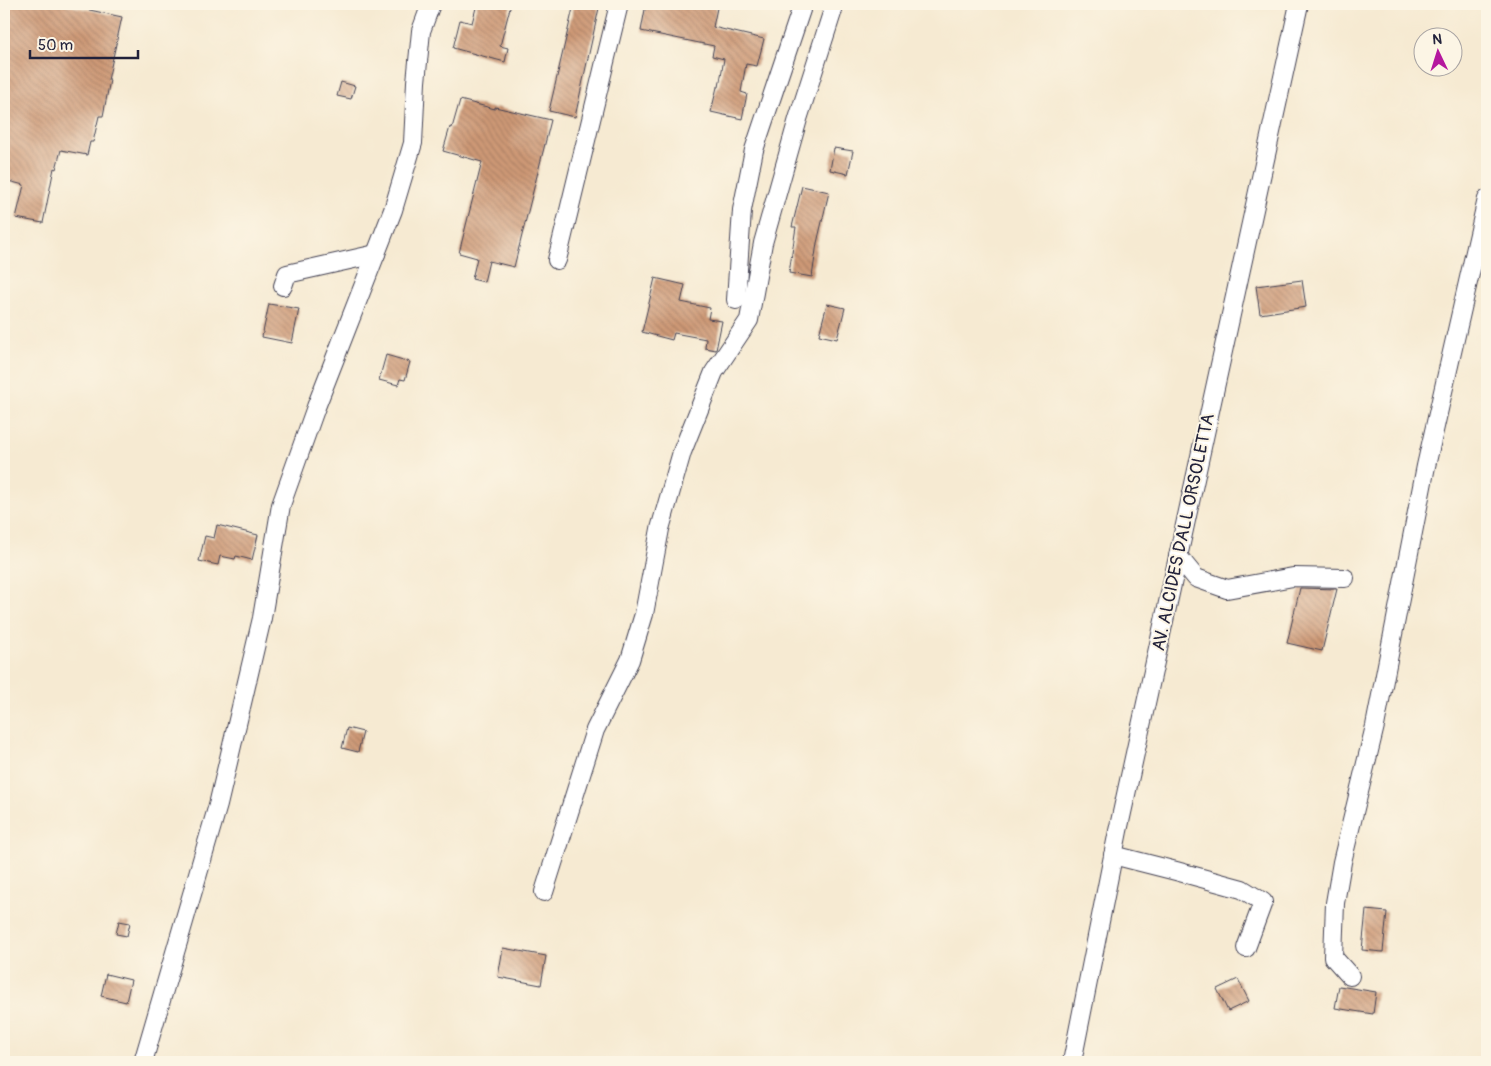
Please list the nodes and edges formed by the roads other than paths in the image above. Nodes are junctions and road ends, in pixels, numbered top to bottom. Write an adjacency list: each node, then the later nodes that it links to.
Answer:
1 (431, 4): 7 (street)
2 (619, 4): 8 (street)
3 (803, 4): 10 (street)
4 (833, 4): 14 (street)
5 (1299, 4): 11 (street, AV. ALCIDES DALL ORSOLETTA)
6 (1487, 199): 16 (street)
7 (376, 254): 9 (street); 17 (street)
8 (557, 260)
9 (283, 286)
10 (736, 300)
11 (1178, 556): 12 (street); 13 (street, AV. ALCIDES DALL ORSOLETTA)
12 (1345, 578)
13 (1113, 855): 15 (street); 18 (street, AV. ALCIDES DALL ORSOLETTA)
14 (544, 892)
15 (1246, 948)
16 (1350, 976)
17 (143, 1062)
18 (1072, 1062)

